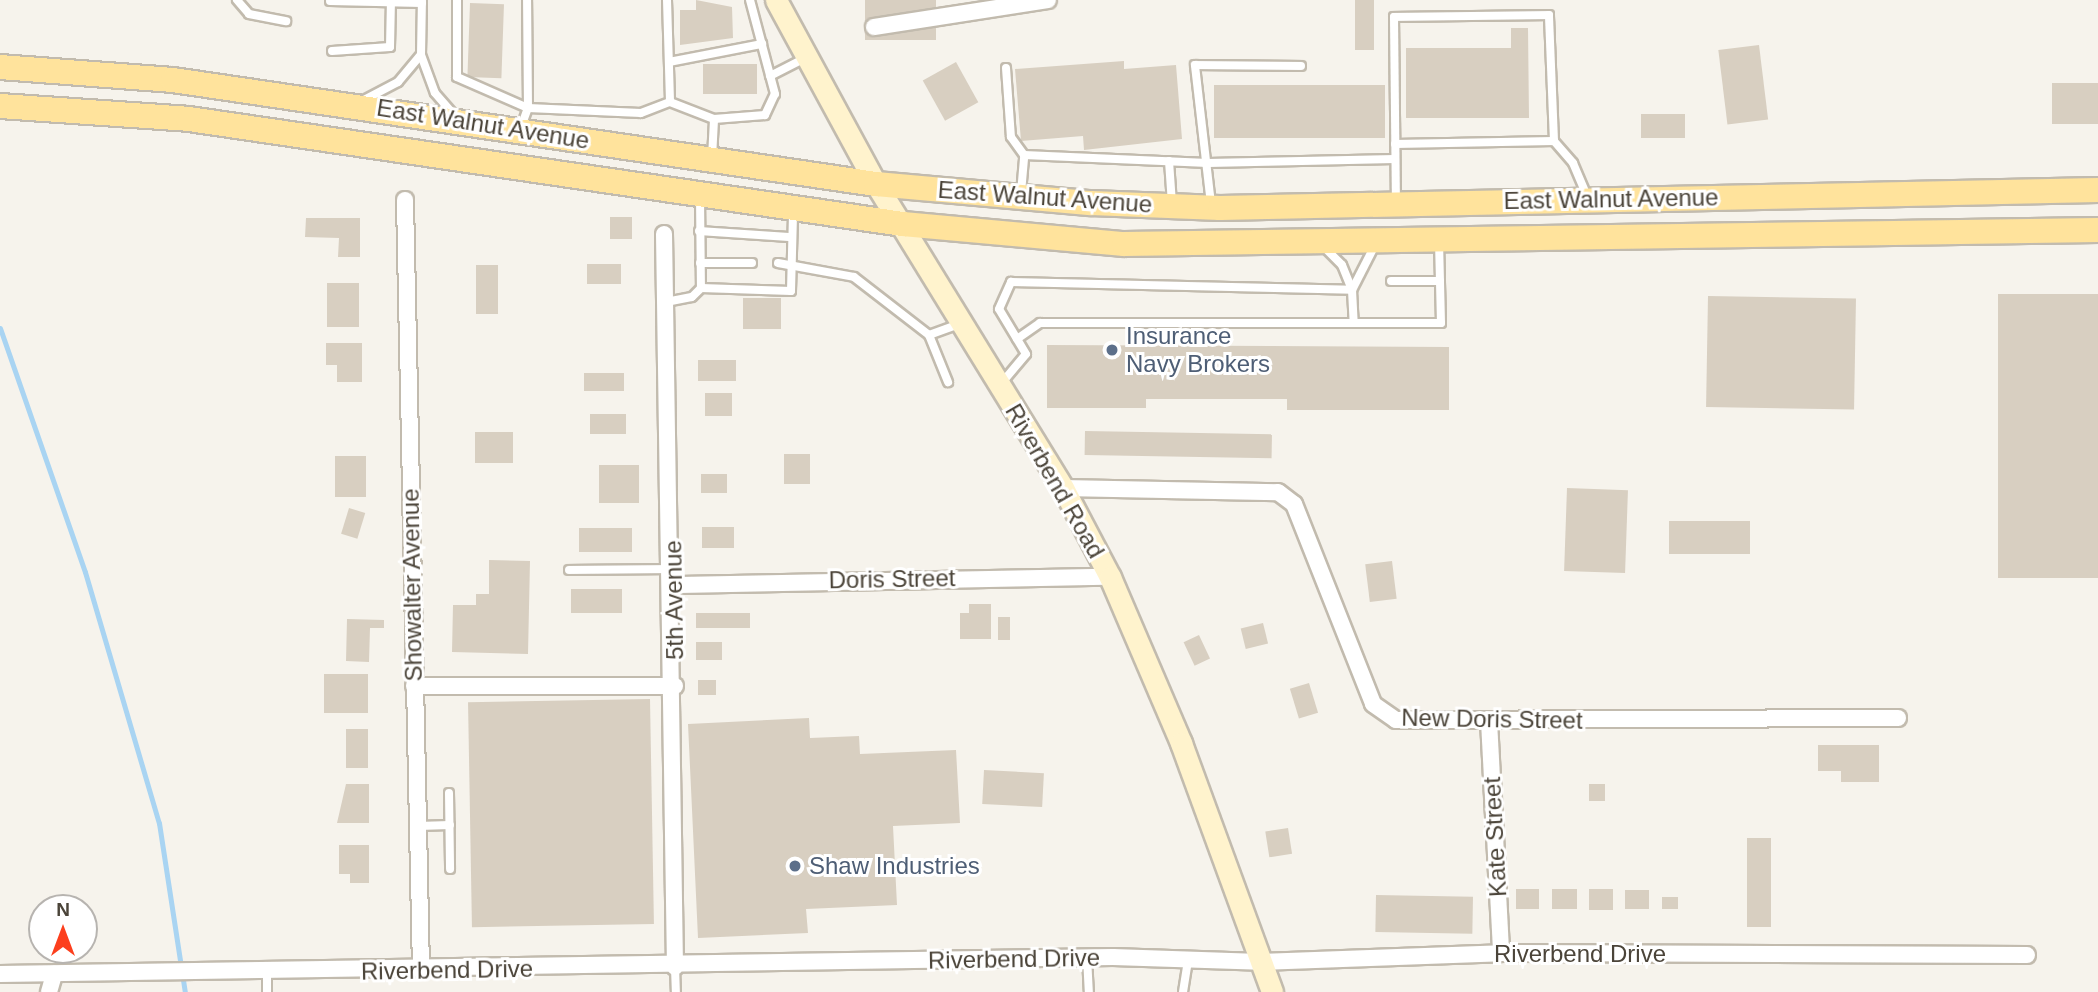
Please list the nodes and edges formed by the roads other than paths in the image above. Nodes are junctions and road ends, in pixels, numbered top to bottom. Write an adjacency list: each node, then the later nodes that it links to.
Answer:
1 (237, 0): 11 (lane)
2 (457, 0): 25 (lane)
3 (527, 0): 25 (lane)
4 (667, 0): 17 (lane)
5 (776, 0): 16 (street, Riverbend Road)
6 (1048, 0): 12 (street)
7 (330, 1): 8 (lane)
8 (391, 1): 10 (lane); 14 (lane)
9 (752, 1): 13 (lane)
10 (422, 2): 15 (lane)
11 (286, 21)
12 (874, 27)
13 (762, 44): 17 (lane); 21 (lane)
14 (332, 51)
15 (421, 55): 23 (lane); 27 (lane)
16 (805, 58): 21 (lane); 35 (street, Riverbend Road)
17 (668, 62): 22 (lane)
18 (1301, 66): 34 (lane)
19 (0, 67): 23 (main road, East Walnut Avenue)
20 (1006, 68): 30 (lane)
21 (770, 76): 26 (lane)
22 (670, 102): 25 (lane); 26 (lane)
23 (355, 105): 27 (main road, East Walnut Avenue)
24 (0, 106): 38 (main road, East Walnut Avenue)
25 (524, 119): 27 (main road, East Walnut Avenue); 31 (main road, East Walnut Avenue)
26 (714, 119): 31 (lane)
27 (458, 120)
28 (1554, 141): 29 (lane); 29 (lane); 41 (lane)
29 (1395, 144): 32 (lane)
30 (1024, 155): 33 (lane); 39 (lane)
31 (712, 159): 35 (main road, East Walnut Avenue)
32 (1395, 159): 34 (lane); 42 (lane)
33 (1169, 161): 34 (lane); 43 (lane)
34 (1209, 163): 44 (lane)
35 (876, 184): 39 (main road, East Walnut Avenue); 46 (street, Riverbend Road)
36 (2098, 190): 37 (main road, East Walnut Avenue)
37 (1923, 192): 41 (main road, East Walnut Avenue); 49 (main road)
38 (700, 194): 45 (main road, East Walnut Avenue); 48 (lane)
39 (1020, 197): 43 (main road, East Walnut Avenue)
40 (405, 200): 74 (street, Showalter Avenue)
41 (1589, 200): 42 (main road, East Walnut Avenue)
42 (1396, 204): 44 (main road, East Walnut Avenue)
43 (1172, 206): 44 (main road, East Walnut Avenue)
44 (1212, 207)
45 (794, 208): 46 (main road, East Walnut Avenue); 51 (lane)
46 (903, 224): 54 (main road, East Walnut Avenue); 64 (street, Riverbend Road)
47 (2098, 230): 49 (main road, East Walnut Avenue)
48 (699, 231): 51 (lane); 55 (lane)
49 (1923, 232): 52 (main road, East Walnut Avenue)
50 (664, 234): 63 (street, 5th Avenue)
51 (789, 237): 58 (lane)
52 (1439, 239): 53 (main road, East Walnut Avenue); 60 (lane)
53 (1377, 240): 54 (main road, East Walnut Avenue); 62 (lane)
54 (1319, 242): 62 (lane)
55 (700, 263): 56 (lane); 61 (lane)
56 (752, 263)
57 (778, 263): 58 (lane)
58 (790, 263): 61 (lane); 66 (lane)
59 (1391, 281): 60 (lane)
60 (1440, 281): 65 (lane)
61 (701, 288): 63 (lane)
62 (1352, 290): 65 (lane); 67 (lane)
63 (666, 302): 73 (street, 5th Avenue)
64 (963, 323): 66 (lane); 69 (street, Riverbend Road)
65 (1354, 323): 67 (lane)
66 (929, 335): 68 (lane)
67 (1017, 339): 69 (lane)
68 (948, 382)
69 (1000, 385): 70 (street, Riverbend Road)
70 (1063, 488): 72 (street, Riverbend Road); 77 (street, New Doris Street)
71 (569, 570): 73 (lane)
72 (1110, 577): 73 (street, Doris Street); 86 (street, Riverbend Road)
73 (674, 578): 75 (street, 5th Avenue)
74 (414, 686): 75 (street); 80 (street, Showalter Avenue)
75 (675, 686): 87 (street, 5th Avenue)
76 (1898, 718): 77 (street, New Doris Street)
77 (1489, 721): 82 (street, Kate Street)
78 (449, 793): 79 (lane)
79 (450, 825): 80 (lane); 81 (lane)
80 (418, 826): 88 (street, Showalter Avenue)
81 (450, 869)
82 (1501, 953): 83 (street, Riverbend Drive); 86 (street, Riverbend Drive)
83 (2027, 955)
84 (1087, 957): 85 (street, Riverbend Drive); 87 (street, Riverbend Drive); 95 (lane)
85 (1188, 960): 86 (street, Riverbend Drive); 96 (lane)
86 (1260, 962): 97 (street, Riverbend Road)
87 (675, 967): 88 (street, Riverbend Drive); 94 (lane)
88 (421, 970): 89 (street, Riverbend Drive)
89 (267, 971): 91 (street, Riverbend Drive); 93 (lane)
90 (0, 974): 91 (street, Riverbend Drive)
91 (54, 974): 92 (street)
92 (49, 992)
93 (267, 992)
94 (676, 992)
95 (1089, 992)
96 (1183, 992)
97 (1272, 992)

